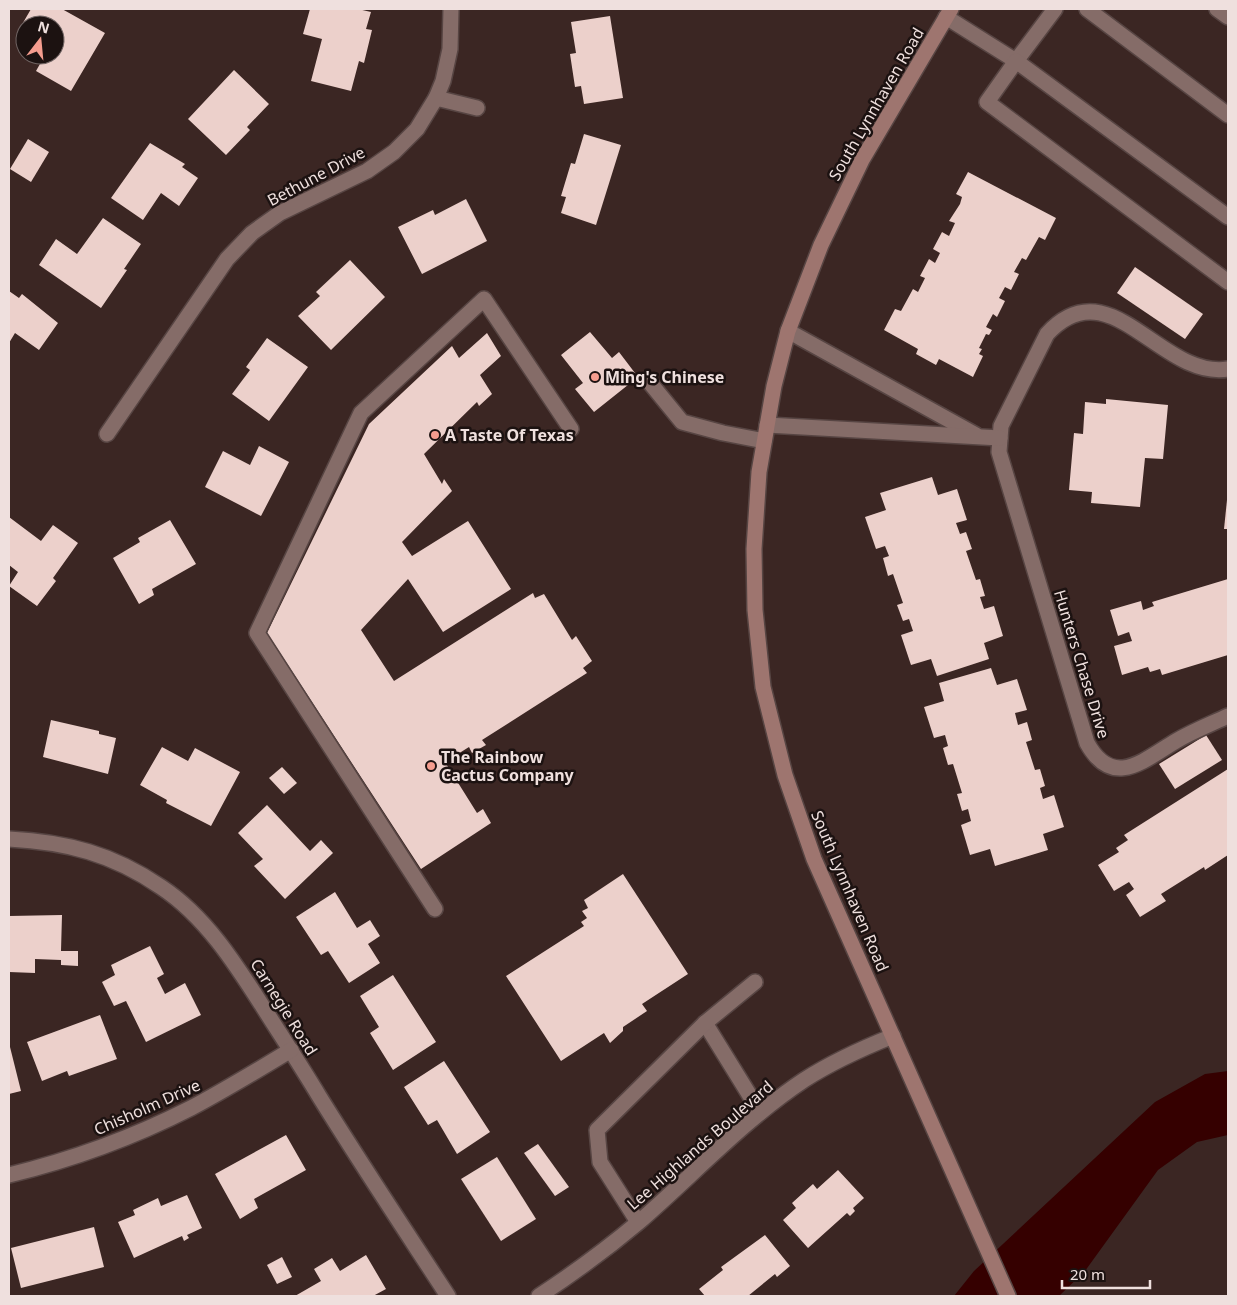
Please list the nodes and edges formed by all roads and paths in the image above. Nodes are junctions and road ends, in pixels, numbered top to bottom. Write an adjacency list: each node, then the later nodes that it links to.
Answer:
1 (451, 9): 8 (street, Bethune Drive)
2 (1055, 9): 7 (street)
3 (1087, 9): 10 (street)
4 (1217, 9): 6 (street)
5 (949, 13): 7 (street); 13 (street, South Lynnhaven Road)
6 (1228, 17)
7 (1016, 61): 11 (street); 12 (street)
8 (436, 98): 9 (street); 18 (street, Bethune Drive)
9 (476, 108)
10 (1228, 115)
11 (1228, 217)
12 (1228, 282)
13 (788, 332): 16 (street, South Lynnhaven Road); 19 (street)
14 (1228, 370): 20 (street, Hunters Chase Drive)
15 (651, 384): 21 (street)
16 (767, 425): 19 (street); 21 (street, South Lynnhaven Road)
17 (571, 429): 24 (street)
18 (107, 434)
19 (980, 437): 20 (street)
20 (1000, 438): 22 (street, Hunters Chase Drive)
21 (764, 441): 27 (street, South Lynnhaven Road)
22 (1228, 716)
23 (9, 839): 28 (street, Carnegie Road)
24 (435, 908)
25 (754, 982): 26 (street)
26 (705, 1024): 29 (street); 31 (street)
27 (893, 1036): 29 (street, Lee Highlands Boulevard); 34 (street, South Lynnhaven Road)
28 (291, 1050): 30 (street, Chisholm Drive); 32 (street, Carnegie Road)
29 (760, 1112): 31 (street, Lee Highlands Boulevard)
30 (9, 1175)
31 (638, 1222): 33 (street, Lee Highlands Boulevard)
32 (448, 1296)
33 (539, 1296)
34 (1008, 1296)

